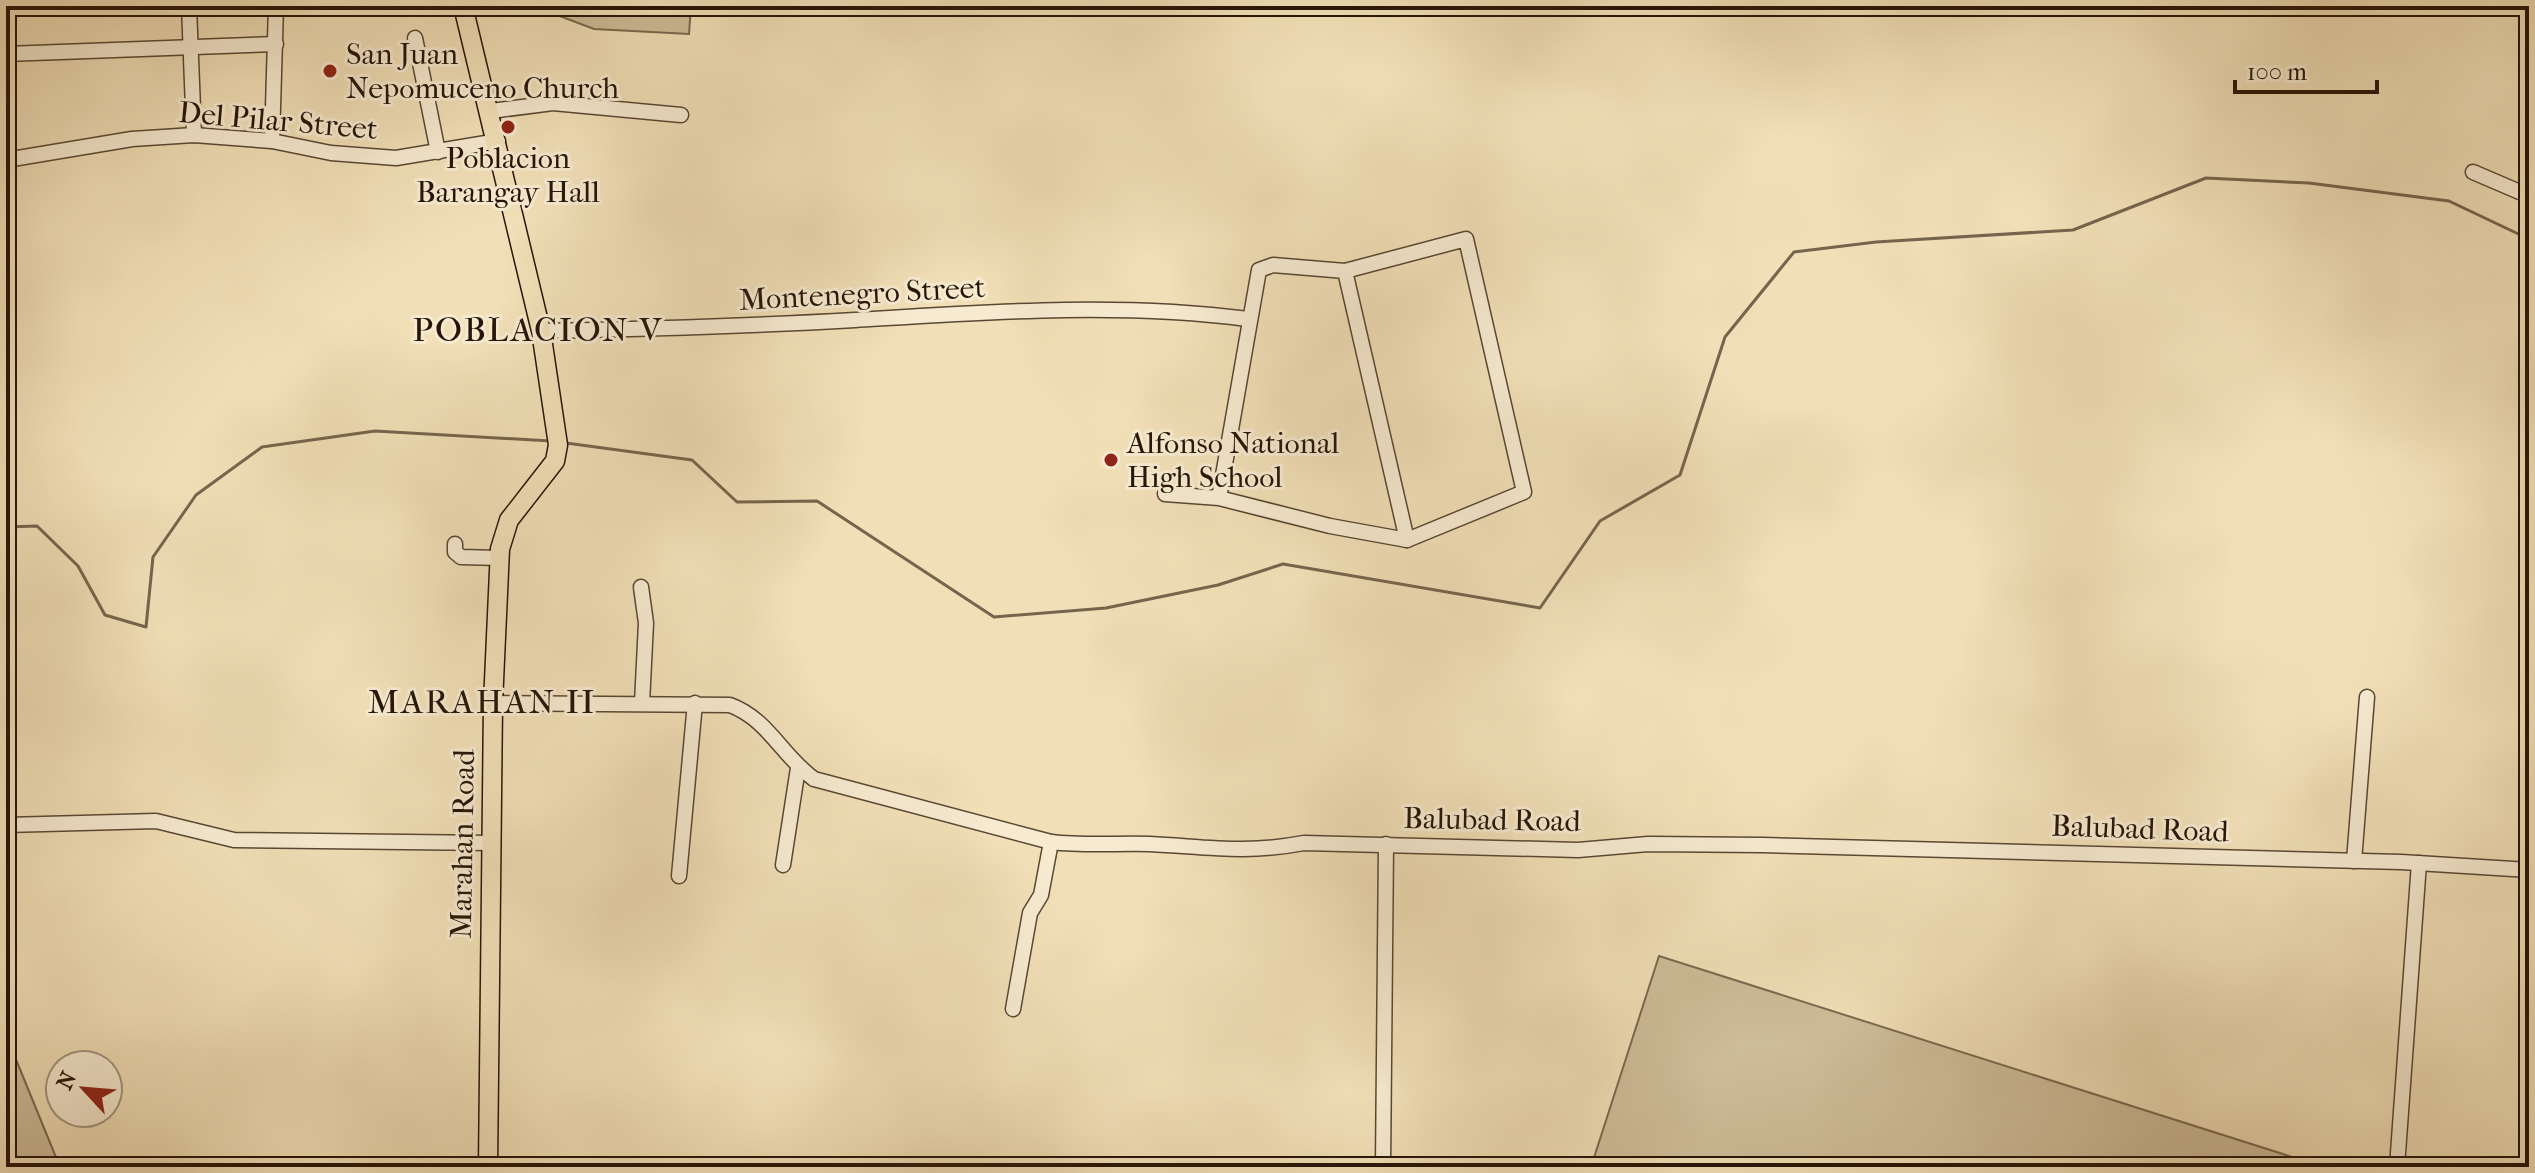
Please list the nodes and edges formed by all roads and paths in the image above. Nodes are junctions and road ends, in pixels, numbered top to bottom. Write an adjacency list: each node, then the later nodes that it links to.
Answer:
1 (189, 6): 6 (street)
2 (276, 6): 5 (street)
3 (463, 6): 8 (main road)
4 (415, 38): 13 (street)
5 (276, 44): 6 (street); 11 (street)
6 (190, 47): 7 (street); 10 (street)
7 (6, 54)
8 (491, 111): 9 (street); 12 (main road)
9 (681, 115)
10 (194, 135): 11 (street, Del Pilar Street); 14 (street, Del Pilar Street)
11 (272, 141): 13 (street, Del Pilar Street)
12 (498, 141): 13 (street, Del Pilar Street); 19 (main road)
13 (438, 152)
14 (6, 160)
15 (2473, 172): 16 (street)
16 (2528, 192)
17 (1345, 271): 18 (street); 22 (street); 22 (street)
18 (1248, 319): 19 (street, Montenegro Street); 21 (street)
19 (541, 331): 24 (main road, Marahan Road)
20 (1165, 494): 21 (street)
21 (1219, 498): 22 (street)
22 (1407, 540)
23 (455, 544): 24 (street)
24 (500, 558): 27 (main road, Marahan Road)
25 (641, 587): 28 (street)
26 (2367, 697): 35 (street)
27 (493, 703): 28 (street, Balubad Road); 33 (main road, Marahan Road)
28 (642, 703): 29 (street, Balubad Road)
29 (695, 703): 30 (street, Balubad Road); 39 (street)
30 (798, 768): 32 (street, Balubad Road); 37 (street)
31 (6, 825): 33 (street)
32 (1051, 842): 34 (street, Balubad Road); 40 (street)
33 (492, 843): 41 (main road, Marahan Road)
34 (1386, 844): 35 (street, Balubad Road); 42 (street)
35 (2354, 861): 36 (street, Balubad Road)
36 (2419, 863): 38 (street, Balubad Road); 43 (street)
37 (783, 865)
38 (2529, 870)
39 (679, 876)
40 (1013, 1009)
41 (488, 1167)
42 (1383, 1167)
43 (2397, 1167)

